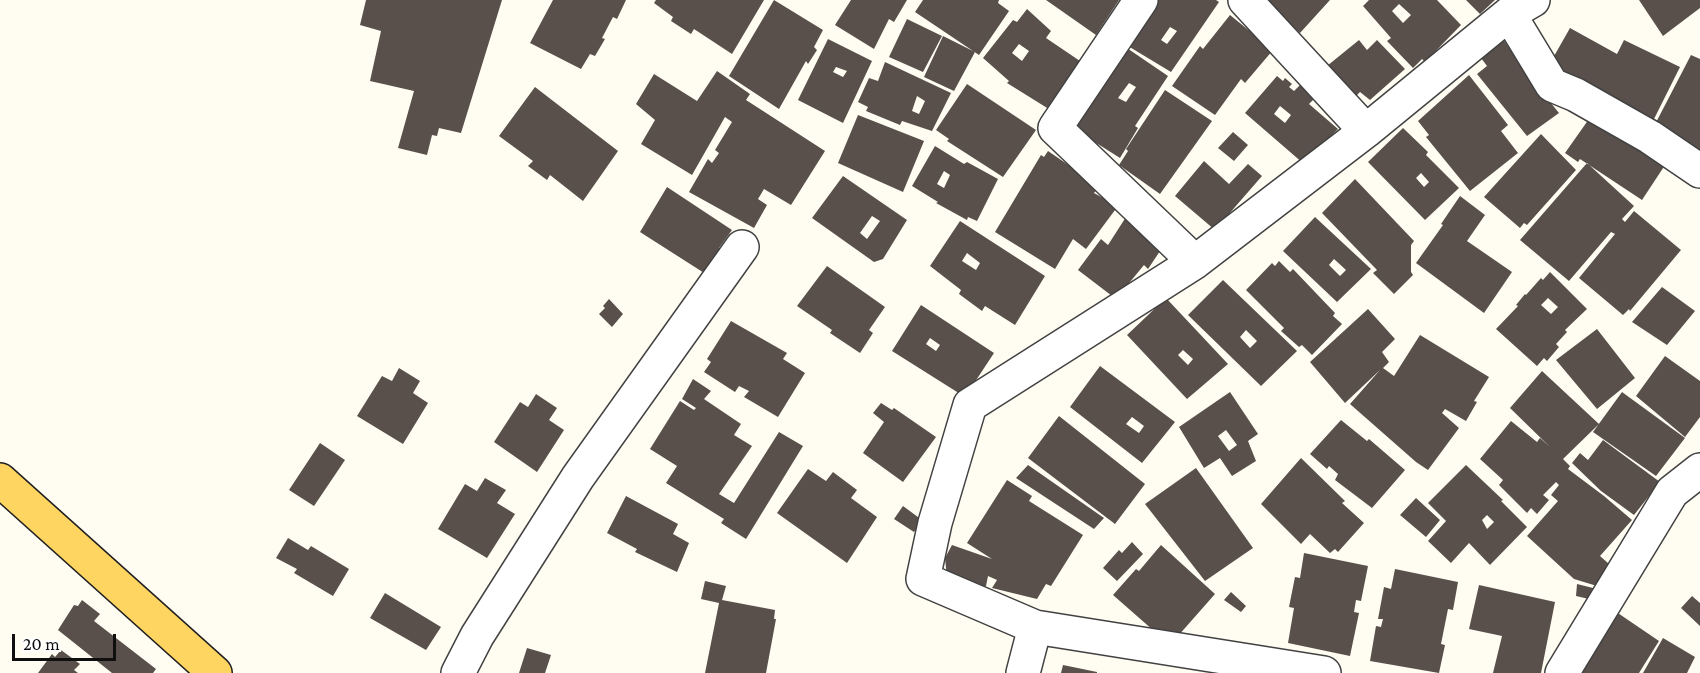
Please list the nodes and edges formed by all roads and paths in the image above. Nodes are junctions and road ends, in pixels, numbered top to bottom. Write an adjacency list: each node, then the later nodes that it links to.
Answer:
1 (1141, 0): 7 (street)
2 (1245, 0): 4 (street)
3 (1521, 7): 4 (street); 5 (street)
4 (1366, 131): 7 (street)
5 (1700, 171)
6 (742, 247): 13 (street)
7 (1195, 262): 10 (street)
8 (1700, 470): 16 (street)
9 (0, 480): 12 (main road)
10 (1035, 627): 11 (street); 14 (street)
11 (1245, 667): 15 (street)
12 (214, 673)
13 (458, 673)
14 (1023, 673)
15 (1324, 673)
16 (1563, 673)

